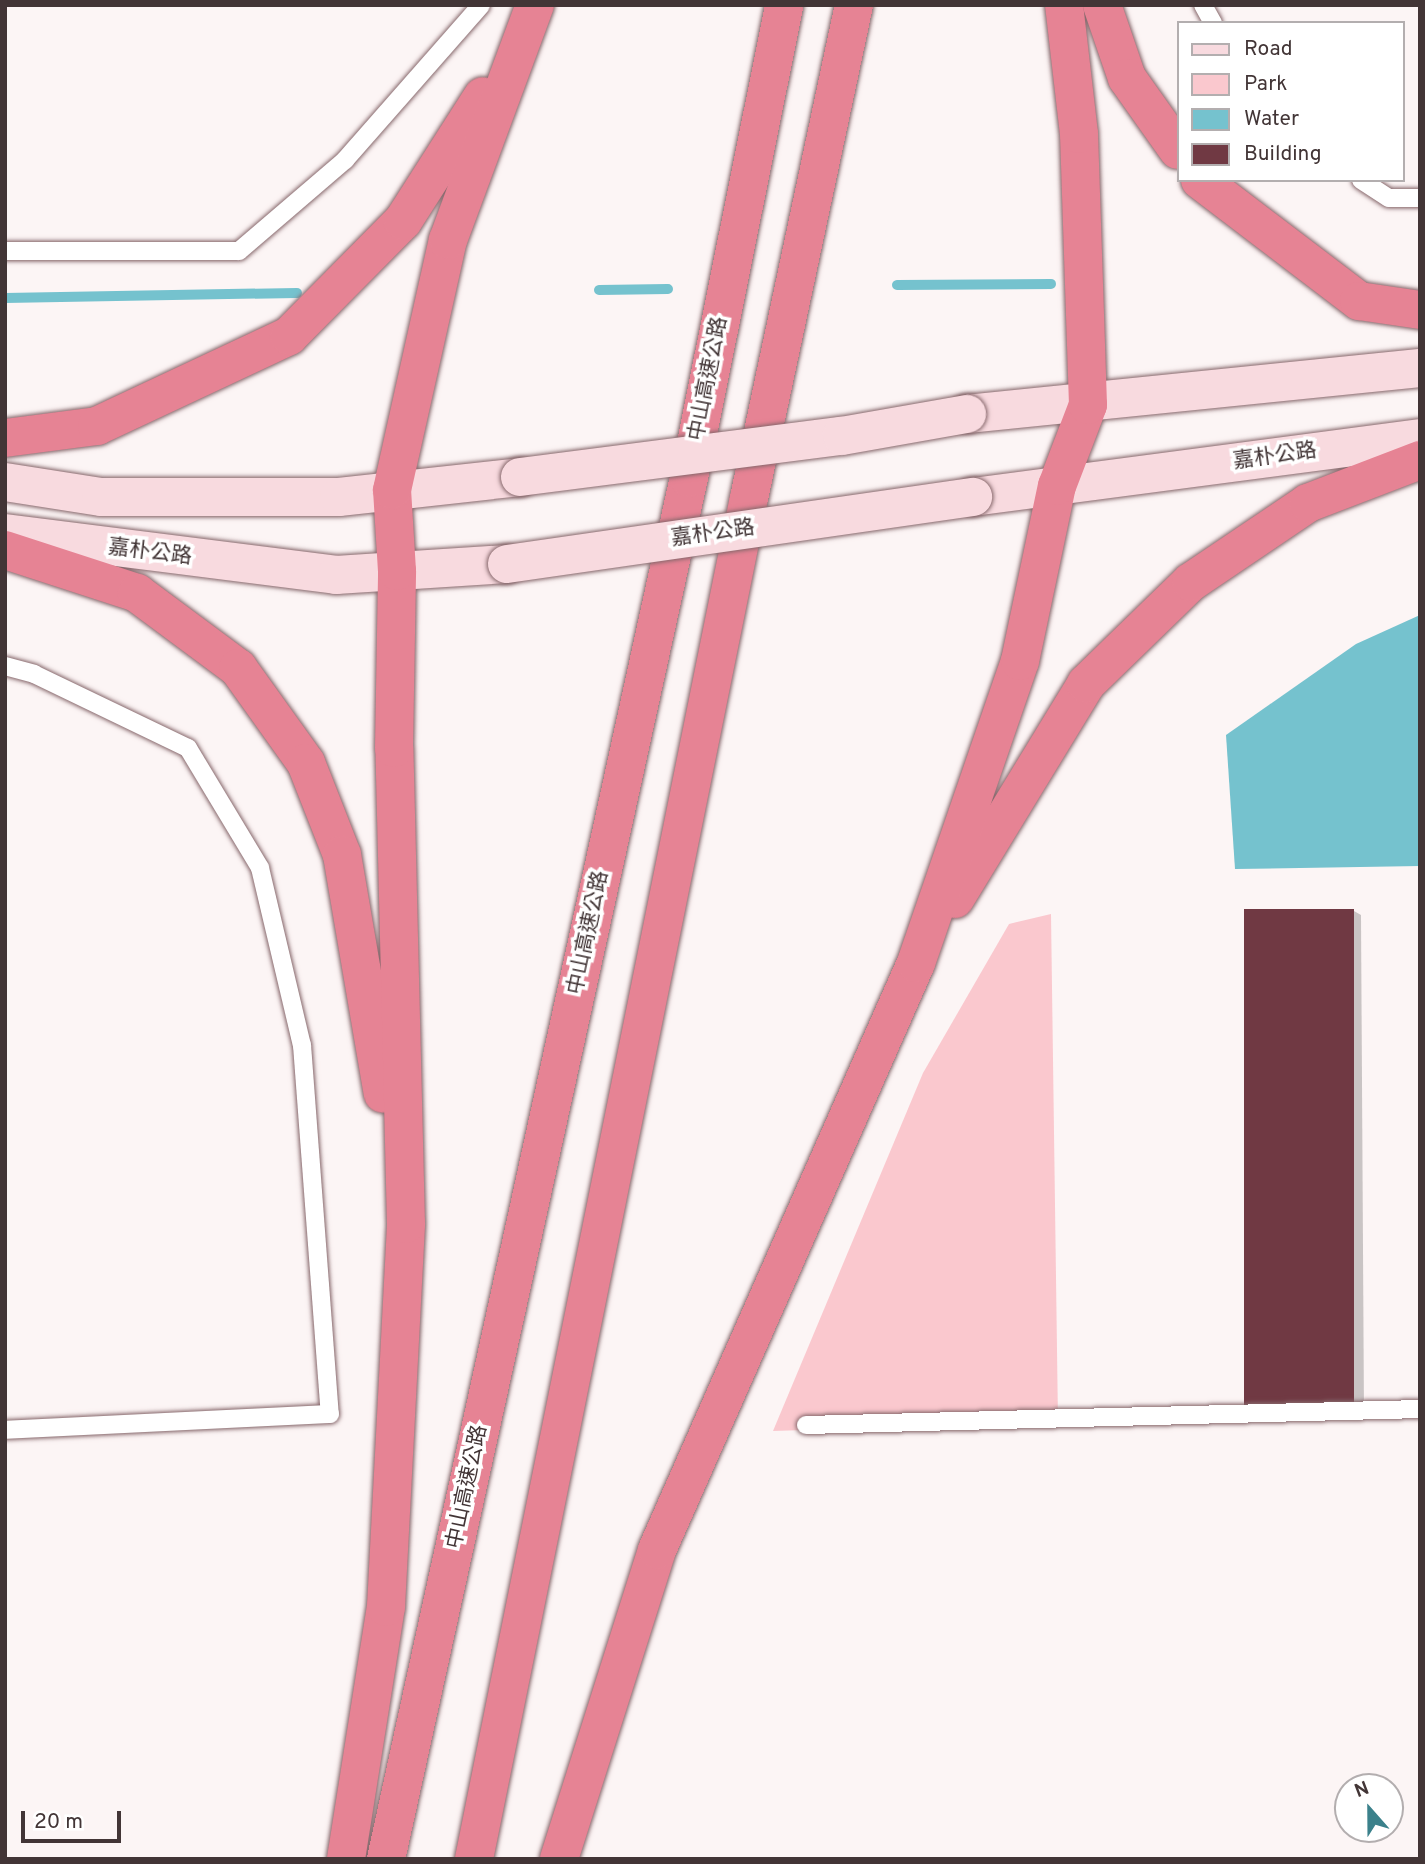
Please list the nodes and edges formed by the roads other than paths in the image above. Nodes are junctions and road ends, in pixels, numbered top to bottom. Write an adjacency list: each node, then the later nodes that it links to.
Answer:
1 (481, 5): 13 (lane)
2 (784, 5): 33 (highway, 中山高速公路)
3 (854, 5): 34 (highway)
4 (1064, 5): 16 (highway)
5 (1102, 5): 9 (highway)
6 (1203, 5): 8 (lane)
7 (528, 20): 17 (highway); 22 (highway)
8 (1212, 21)
9 (1176, 146)
10 (1203, 182): 14 (highway)
11 (1364, 182): 12 (lane)
12 (1420, 198)
13 (5, 251)
14 (1420, 310)
15 (1420, 368): 16 (main road)
16 (1088, 405): 21 (highway); 22 (main road, bridge)
17 (5, 438)
18 (1420, 438): 21 (main road, 嘉朴公路)
19 (1420, 460): 27 (highway)
20 (5, 482): 22 (main road)
21 (1057, 486): 25 (main road, 嘉朴公路, bridge); 27 (highway)
22 (392, 490): 25 (highway)
23 (5, 533): 25 (main road, 嘉朴公路)
24 (5, 550): 28 (highway)
25 (397, 571): 28 (highway)
26 (5, 666): 31 (lane)
27 (916, 963): 35 (highway)
28 (406, 1224): 32 (highway)
29 (1420, 1409): 30 (lane)
30 (806, 1425)
31 (5, 1430)
32 (346, 1859)
33 (386, 1859)
34 (474, 1859)
35 (559, 1859)

